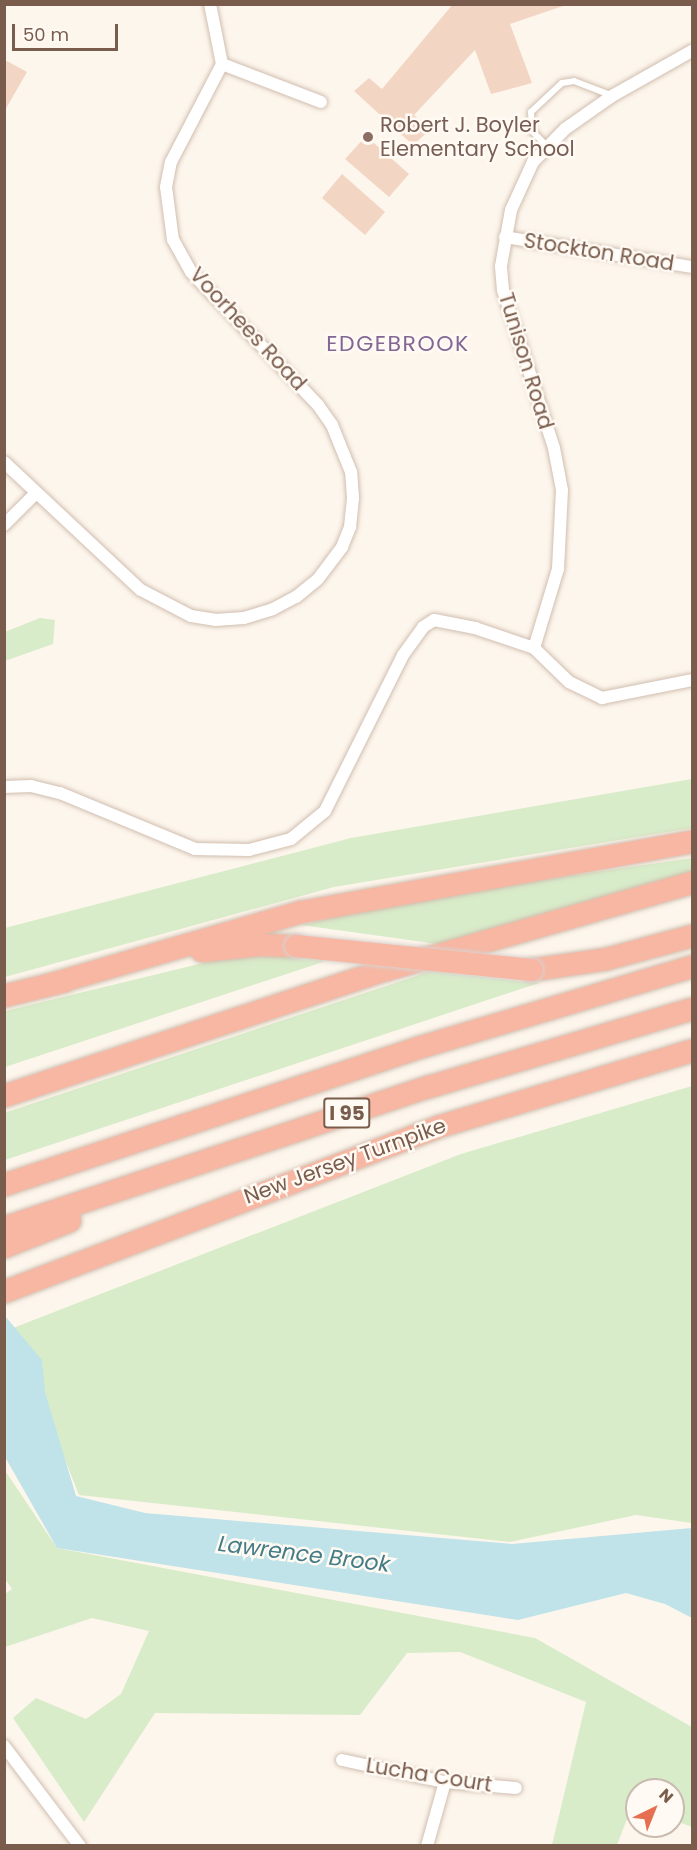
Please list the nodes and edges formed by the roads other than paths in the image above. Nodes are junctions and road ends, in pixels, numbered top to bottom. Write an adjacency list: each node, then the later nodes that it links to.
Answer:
1 (210, 4): 3 (street)
2 (693, 51): 4 (street, Tunison Road)
3 (222, 64): 5 (street); 10 (street, Voorhees Road)
4 (612, 96): 6 (street, Tunison Road); 6 (lane)
5 (321, 102)
6 (547, 146): 7 (street, Tunison Road)
7 (505, 237): 8 (street, Stockton Road); 12 (street, Tunison Road)
8 (693, 267)
9 (4, 462): 10 (street, Voorhees Road)
10 (36, 493): 11 (street)
11 (4, 525)
12 (534, 648): 13 (street); 14 (street)
13 (693, 680)
14 (4, 787)
15 (693, 842): 19 (highway)
16 (693, 883): 23 (highway)
17 (693, 936): 19 (highway, bridge)
18 (693, 967): 24 (highway, I 95)
19 (52, 984): 20 (highway)
20 (4, 996)
21 (693, 1009): 25 (highway, New Jersey Turnpike / I 95)
22 (693, 1051): 26 (highway, New Jersey Turnpike / I 95)
23 (4, 1096)
24 (4, 1185)
25 (7, 1240)
26 (33, 1288): 27 (highway); 28 (highway)
27 (4, 1292)
28 (4, 1308)
29 (4, 1746): 33 (street)
30 (342, 1760): 31 (street, Lucha Court)
31 (445, 1782): 32 (street, Lucha Court); 34 (street)
32 (516, 1788)
33 (80, 1845)
34 (427, 1845)

